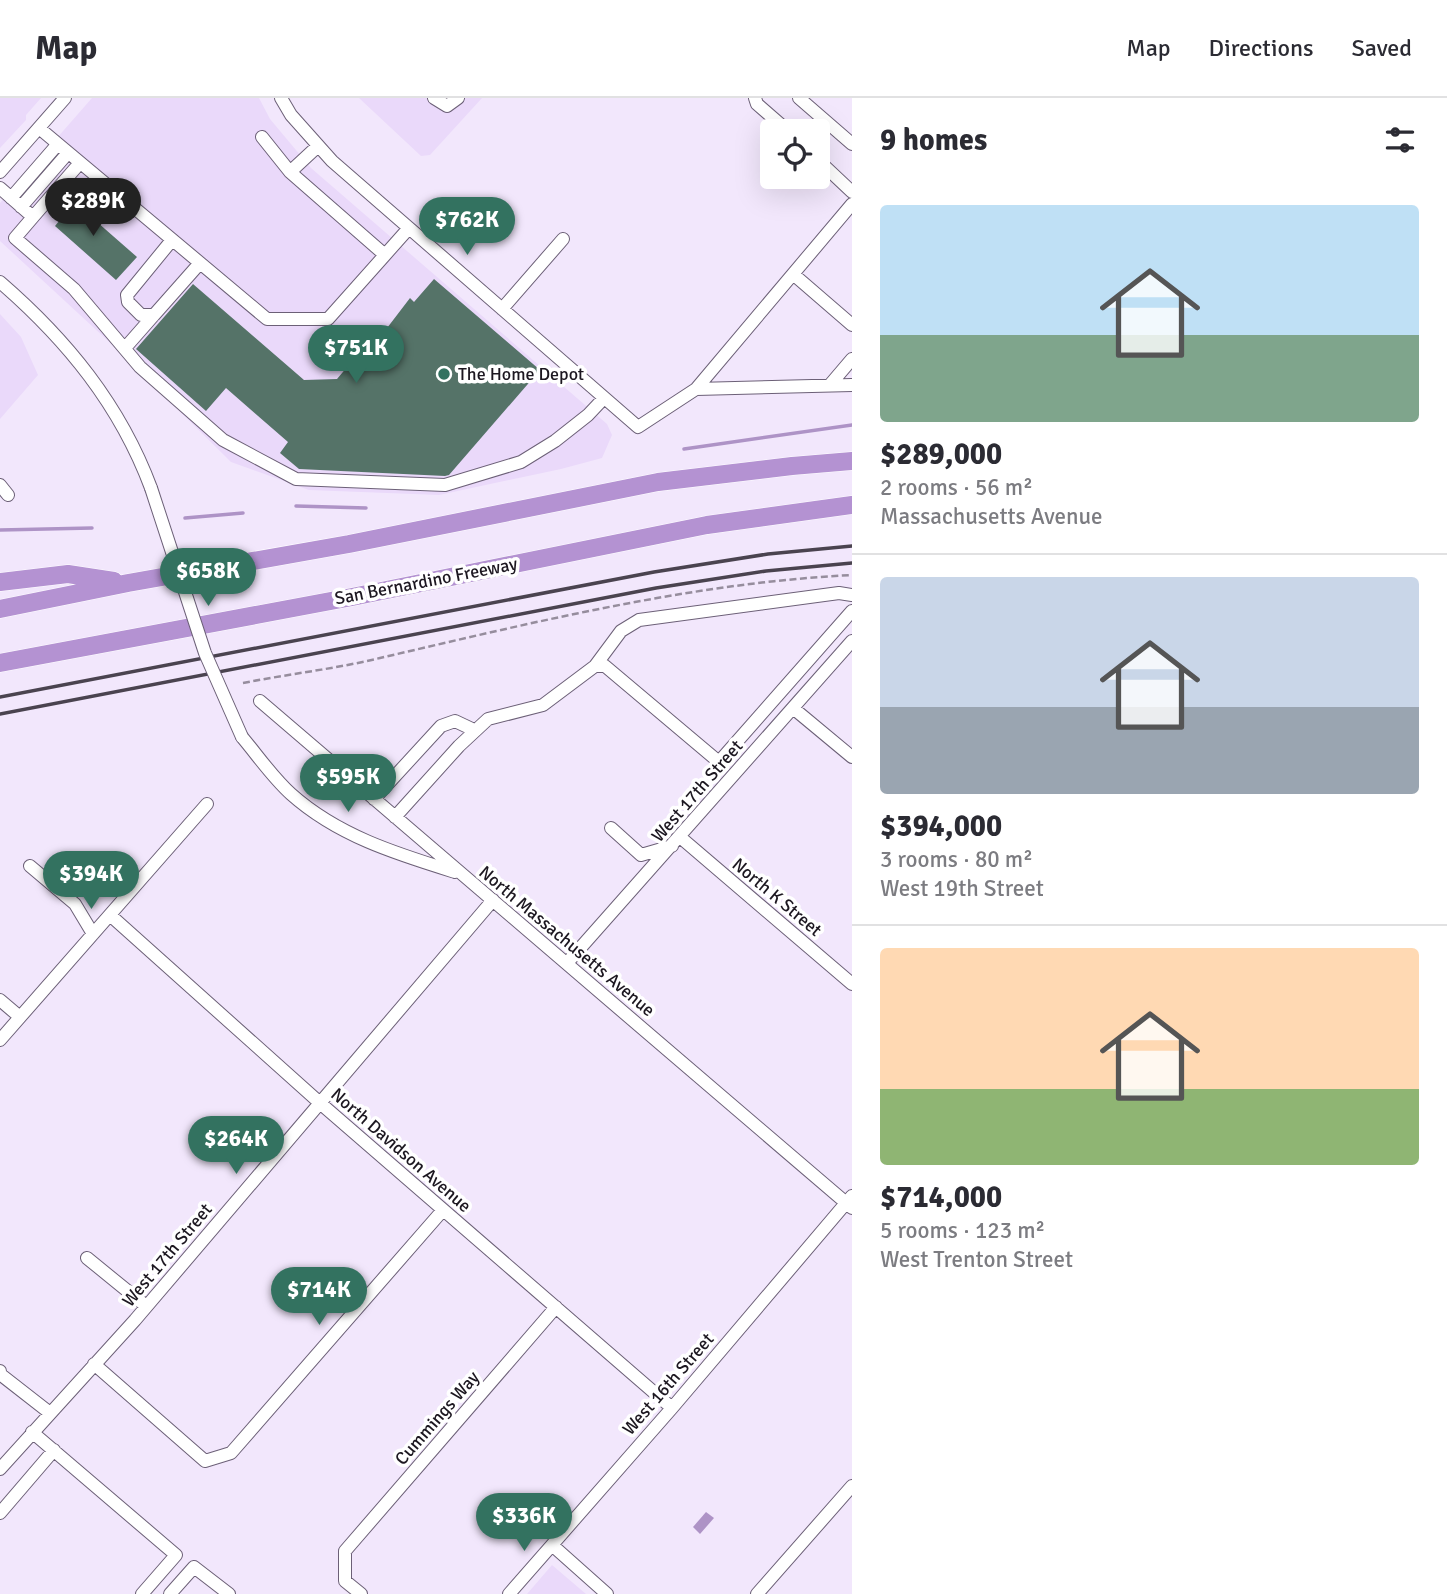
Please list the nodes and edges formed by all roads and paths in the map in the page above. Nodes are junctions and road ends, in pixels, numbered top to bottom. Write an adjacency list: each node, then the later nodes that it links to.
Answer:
1 (65, 98): 8 (street)
2 (281, 98): 11 (street)
3 (434, 98): 4 (street)
4 (458, 98)
5 (755, 98): 7 (street)
6 (799, 98): 10 (street)
7 (774, 119)
8 (39, 128): 12 (street); 15 (street)
9 (262, 137): 16 (street)
10 (852, 144)
11 (318, 146): 16 (street); 22 (street)
12 (62, 149): 13 (street); 19 (street)
13 (79, 164): 21 (street); 24 (street)
14 (830, 171): 18 (street)
15 (0, 172)
16 (290, 172): 25 (street)
17 (0, 188): 19 (street)
18 (852, 192)
19 (16, 202): 21 (street)
20 (852, 204): 27 (street)
21 (33, 217): 32 (street)
22 (409, 228): 25 (street); 29 (street)
23 (563, 239): 29 (street)
24 (172, 240): 26 (street); 30 (street)
25 (385, 255): 26 (street)
26 (200, 263): 30 (street)
27 (793, 274): 31 (street); 36 (street)
28 (0, 282): 60 (street, bridge)
29 (502, 309): 37 (street)
30 (154, 315): 32 (street)
31 (852, 325)
32 (125, 348): 37 (street)
33 (852, 359): 35 (street)
34 (852, 385): 35 (street)
35 (829, 386): 36 (street)
36 (696, 389): 37 (street)
37 (604, 398)
38 (852, 461): 42 (highway)
39 (852, 505): 47 (highway, San Bernardino Freeway)
40 (852, 575): 49 (path)
41 (0, 582): 42 (highway)
42 (128, 583): 44 (highway)
43 (852, 595): 48 (street)
44 (0, 609)
45 (852, 611): 48 (street)
46 (852, 641): 51 (street, West 17th Street)
47 (0, 663)
48 (595, 666): 52 (street)
49 (243, 683)
50 (260, 701): 54 (street, North Massachusetts Avenue)
51 (793, 708): 53 (street); 58 (street, West 17th Street)
52 (474, 730): 54 (street); 56 (street)
53 (852, 757)
54 (374, 799): 56 (street, North Massachusetts Avenue)
55 (206, 804): 62 (street)
56 (395, 817): 60 (street, North Massachusetts Avenue)
57 (611, 828): 58 (street)
58 (676, 841): 64 (street, West 17th Street); 65 (street, North K Street)
59 (30, 866): 63 (street)
60 (462, 875): 61 (street, North Massachusetts Avenue)
61 (493, 900): 64 (street, North Massachusetts Avenue); 69 (street, West 17th Street)
62 (110, 915): 63 (street); 69 (street, North Davidson Avenue)
63 (93, 934): 67 (street)
64 (567, 963): 70 (street, North Massachusetts Avenue)
65 (852, 984)
66 (0, 1000): 67 (street)
67 (20, 1017): 68 (street)
68 (0, 1040)
69 (320, 1103): 71 (street, North Davidson Avenue); 73 (street, West 17th Street)
70 (850, 1202): 77 (street, West 16th Street)
71 (443, 1210): 74 (street, North Davidson Avenue); 75 (street)
72 (87, 1258): 73 (street)
73 (146, 1306): 75 (street, West 17th Street)
74 (556, 1307): 77 (street, North Davidson Avenue); 88 (street, Cummings Way)
75 (94, 1364): 78 (street, West 17th Street)
76 (0, 1371): 78 (street)
77 (672, 1408): 84 (street, West 16th Street)
78 (50, 1413): 79 (street, West 17th Street)
79 (32, 1432): 80 (street); 81 (street, West 17th Street)
80 (54, 1450): 83 (street); 85 (street)
81 (0, 1469)
82 (852, 1486): 91 (street)
83 (0, 1513)
84 (552, 1545): 89 (street, West 16th Street); 90 (street)
85 (142, 1594)
86 (170, 1594): 87 (street)
87 (229, 1594)
88 (361, 1594)
89 (509, 1594)
90 (607, 1594)
91 (757, 1594)

